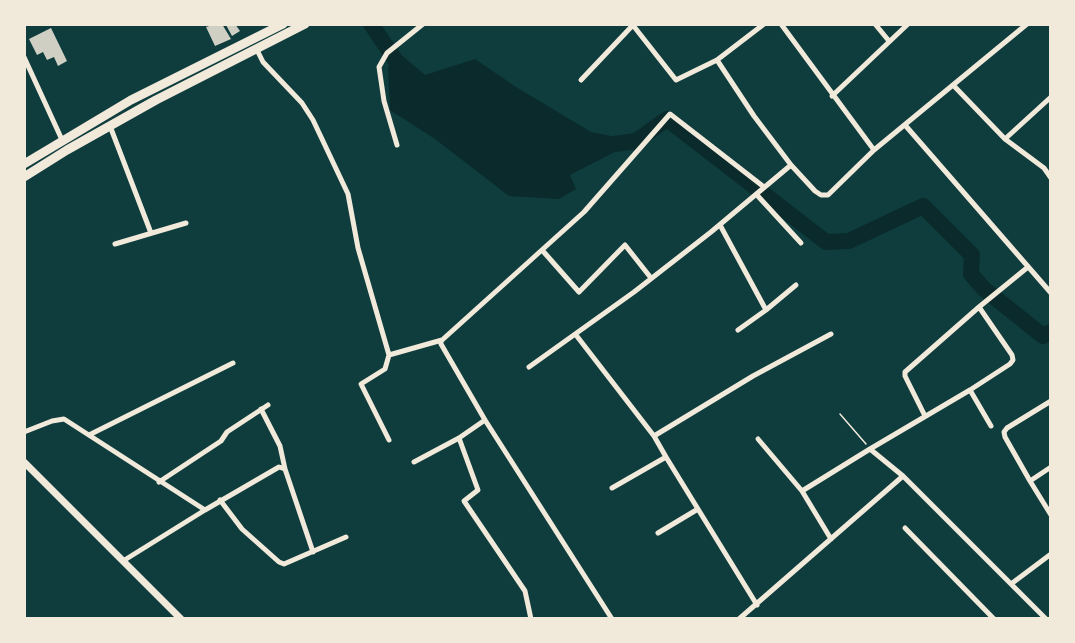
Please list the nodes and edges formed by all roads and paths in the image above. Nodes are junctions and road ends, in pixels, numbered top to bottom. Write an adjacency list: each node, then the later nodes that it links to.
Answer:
1 (283, 24): 15 (main road)
2 (423, 24): 24 (street)
3 (764, 24): 13 (street)
4 (781, 24): 18 (street)
5 (875, 24): 10 (street)
6 (908, 24): 10 (street)
7 (1026, 24): 16 (street)
8 (298, 25): 11 (main road)
9 (633, 25): 13 (street); 14 (street)
10 (890, 41): 18 (street)
11 (256, 48): 17 (main road); 51 (street)
12 (24, 57): 23 (street)
13 (717, 60): 28 (street)
14 (581, 80)
15 (164, 83): 17 (main road); 23 (main road)
16 (954, 86): 20 (street); 22 (street)
17 (169, 93): 21 (main road)
18 (832, 96): 26 (street)
19 (1051, 97): 22 (street)
20 (905, 125): 26 (street); 39 (street)
21 (110, 126): 25 (main road); 35 (street)
22 (1005, 139): 30 (street)
23 (63, 140): 25 (street); 27 (main road)
24 (397, 145)
25 (67, 150): 29 (main road)
26 (874, 150): 28 (street)
27 (24, 164)
28 (791, 165): 31 (street)
29 (24, 177)
30 (1051, 178)
31 (764, 187): 32 (street); 38 (street)
32 (756, 194): 34 (street); 36 (street)
33 (186, 223): 35 (street)
34 (720, 225): 40 (street); 46 (street)
35 (151, 233): 37 (street)
36 (801, 243)
37 (115, 244)
38 (542, 250): 40 (street); 50 (street)
39 (1028, 267): 43 (street); 45 (street)
40 (651, 278): 49 (street)
41 (1051, 282): 43 (street)
42 (796, 285): 46 (street)
43 (1045, 286): 44 (street)
44 (1051, 293)
45 (980, 308): 54 (street); 59 (street)
46 (766, 310): 47 (street)
47 (738, 330)
48 (831, 334): 64 (street)
49 (576, 335): 53 (street); 64 (street)
50 (442, 340): 51 (street); 60 (street)
51 (389, 355): 67 (street)
52 (233, 363): 63 (street)
53 (529, 367)
54 (970, 390): 59 (street); 61 (street)
55 (1051, 401): 75 (street)
56 (268, 405): 57 (street)
57 (261, 409): 73 (street); 76 (street)
58 (840, 414): 68 (path)
59 (925, 416): 68 (street)
60 (485, 420): 65 (street); 94 (street)
61 (991, 426)
62 (24, 432): 63 (street)
63 (89, 435): 76 (street)
64 (654, 436): 69 (street)
65 (459, 438): 71 (street); 93 (street)
66 (758, 439): 78 (street)
67 (389, 440)
68 (870, 449): 74 (street); 78 (street)
69 (666, 457): 77 (street); 80 (street)
70 (24, 462): 89 (street)
71 (414, 462)
72 (1051, 467): 75 (street)
73 (285, 469): 79 (street); 87 (street)
74 (903, 476): 86 (street); 90 (street)
75 (1030, 481): 82 (street)
76 (159, 482): 81 (street)
77 (612, 488)
78 (802, 491): 86 (street)
79 (220, 500): 81 (street); 87 (street)
80 (698, 509): 84 (street); 91 (street)
81 (205, 510): 89 (street)
82 (1051, 515)
83 (905, 528): 96 (street)
84 (657, 533)
85 (346, 537): 87 (street)
86 (831, 539): 91 (street)
87 (313, 552)
88 (1051, 554): 90 (street)
89 (123, 561): 92 (street)
90 (1011, 584): 97 (street)
91 (757, 605): 95 (street)
92 (181, 619)
93 (531, 619)
94 (612, 619)
95 (739, 619)
96 (994, 619)
97 (1046, 619)

